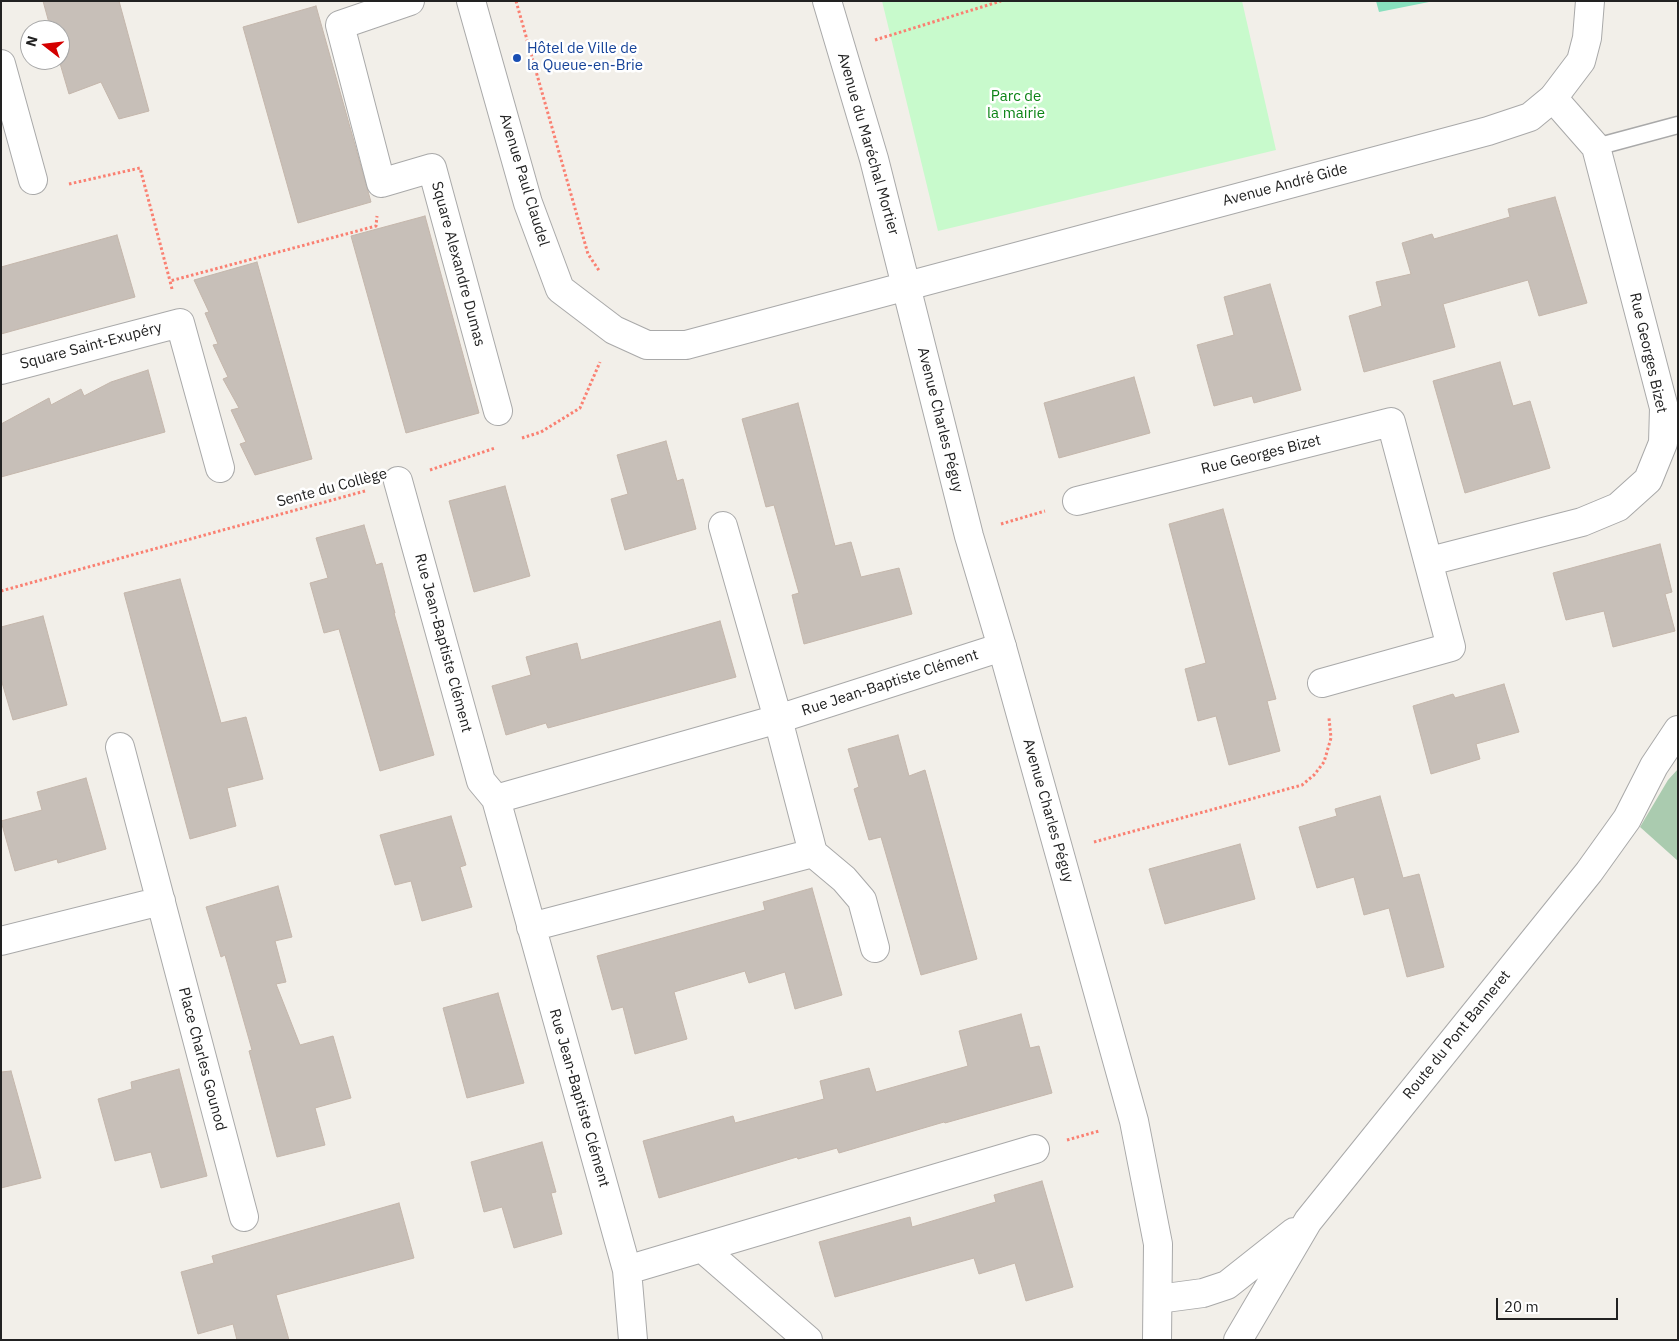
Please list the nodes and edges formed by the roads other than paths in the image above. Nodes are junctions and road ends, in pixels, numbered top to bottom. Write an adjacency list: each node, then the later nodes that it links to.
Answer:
1 (410, 1): 12 (street, Square Alexandre Dumas)
2 (471, 1): 10 (street, Avenue Paul Claudel)
3 (827, 1): 10 (street, Avenue du Maréchal Mortier)
4 (1590, 1): 6 (street, Avenue André Gide)
5 (1, 64): 9 (street)
6 (1553, 98): 8 (street, Rue Georges Bizet); 10 (street, Avenue André Gide)
7 (1678, 125): 8 (lane)
8 (1596, 148): 17 (street, Rue Georges Bizet)
9 (33, 180)
10 (907, 287): 18 (street, Avenue Charles Péguy)
11 (1, 370): 13 (street, Square Saint-Exupéry)
12 (498, 410)
13 (220, 468)
14 (398, 481): 23 (street, Rue Jean-Baptiste Clément)
15 (1077, 501): 17 (street, Rue Georges Bizet)
16 (723, 526): 20 (street)
17 (1430, 561): 19 (street, Rue Georges Bizet)
18 (1002, 647): 20 (street, Rue Jean-Baptiste Clément); 34 (street, Avenue Charles Péguy)
19 (1322, 683)
20 (778, 720): 23 (street, Rue Jean-Baptiste Clément); 24 (street)
21 (1678, 730): 31 (street, Route du Pont Banneret)
22 (120, 747): 25 (street, Place Charles Gounod)
23 (496, 799): 26 (street, Rue Jean-Baptiste Clément)
24 (813, 853): 26 (street); 28 (street)
25 (161, 901): 27 (street); 30 (street, Place Charles Gounod)
26 (531, 926): 33 (street, Rue Jean-Baptiste Clément)
27 (1, 941)
28 (875, 948)
29 (1035, 1149): 32 (street)
30 (244, 1217)
31 (1308, 1221): 34 (street); 38 (street, Route du Pont Banneret)
32 (702, 1248): 33 (street); 36 (street)
33 (627, 1270): 35 (street, Rue Jean-Baptiste Clément)
34 (1158, 1299): 37 (street, Avenue Charles Péguy)
35 (633, 1340)
36 (808, 1340)
37 (1157, 1340)
38 (1238, 1340)

